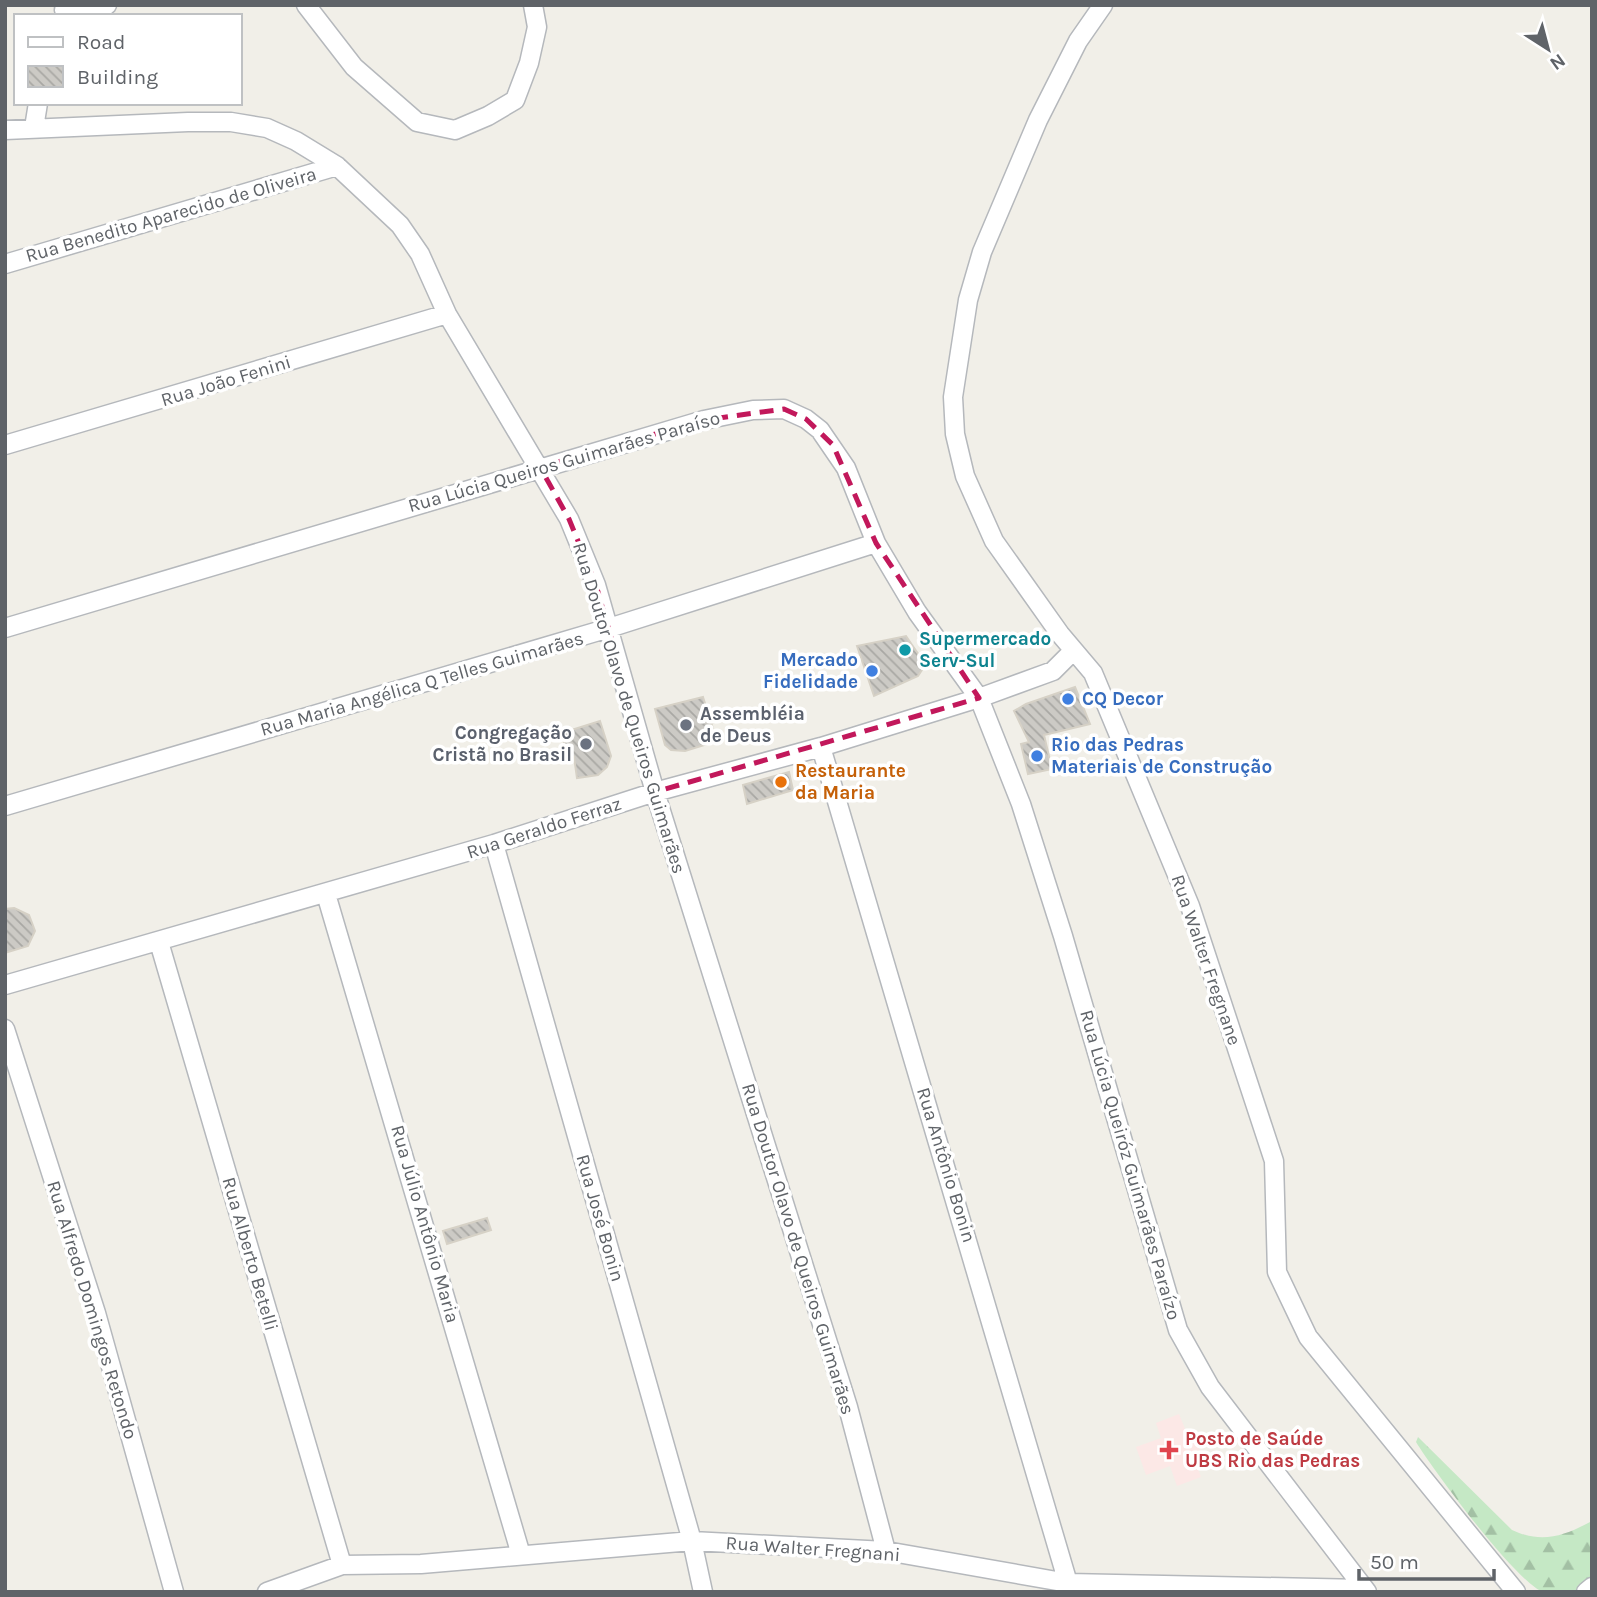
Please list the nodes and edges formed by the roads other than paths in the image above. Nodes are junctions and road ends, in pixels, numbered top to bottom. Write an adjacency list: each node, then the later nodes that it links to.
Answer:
1 (107, 5): 5 (street)
2 (306, 5): 3 (street)
3 (533, 5)
4 (1103, 5): 17 (street, Rua Walter Fregnane)
5 (64, 10)
6 (38, 105): 7 (street)
7 (34, 128): 8 (street, Rua Doutor Olavo de Queiros Guimarães); 9 (street, Rua Doutor Olavo de Queiros Guimarães)
8 (5, 130)
9 (337, 166): 10 (street, Rua Benedito Aparecido de Oliveira); 11 (street, Rua Doutor Olavo de Queiros Guimarães)
10 (5, 264)
11 (447, 314): 12 (street, Rua João Fenini); 13 (street, Rua Doutor Olavo de Queiros Guimarães)
12 (5, 445)
13 (540, 467): 14 (street, Rua Lúcia Queiros Guimarães Paraíso); 15 (street, Rua Lúcia Queiros Guimarães Paraíso); 16 (street, Rua Doutor Olavo de Queiros Guimarães)
14 (876, 543): 16 (street, Rua Maria Angélica Q Telles Guimarães); 18 (street, Rua Lúcia Queiros Guimarães Paraíso)
15 (5, 628)
16 (609, 628): 20 (street, Rua Doutor Olavo de Queiros Guimarães); 21 (street, Rua Maria Angélica Q Telles Guimarães)
17 (1073, 651): 18 (street, Rua Geraldo Ferraz); 37 (street, Rua Walter Fregnane)
18 (979, 698): 19 (street, Rua Geraldo Ferraz); 33 (street, Rua Lúcia Queiróz Guimarães Paraízo)
19 (821, 747): 20 (street, Rua Geraldo Ferraz); 31 (street, Rua Antônio Bonin)
20 (655, 792): 22 (street, Rua Geraldo Ferraz); 28 (street, Rua Doutor Olavo de Queiros Guimarães)
21 (5, 806)
22 (494, 844): 23 (street, Rua Geraldo Ferraz); 27 (street, Rua José Bonin)
23 (326, 894): 24 (street, Rua Geraldo Ferraz); 29 (street, Rua Júlio Antônio Maria)
24 (159, 942): 25 (street, Rua Geraldo Ferraz); 30 (street, Rua Alberto Betelli)
25 (5, 985)
26 (5, 1029): 34 (street, Rua Alfredo Domingos Retondo)
27 (692, 1541): 28 (street, Rua Walter Fregnani); 29 (street, Rua Walter Fregnani); 36 (street, Rua José Bonin)
28 (886, 1551): 31 (street, Rua Walter Fregnani)
29 (521, 1555): 30 (street, Rua Walter Fregnani)
30 (342, 1565): 35 (street, Rua Walter Fregnani)
31 (1069, 1583): 33 (street, Rua Walter Fregnani)
32 (1592, 1587): 38 (street)
33 (1365, 1590)
34 (174, 1592)
35 (267, 1592)
36 (703, 1592)
37 (1516, 1592)
38 (1586, 1592)

